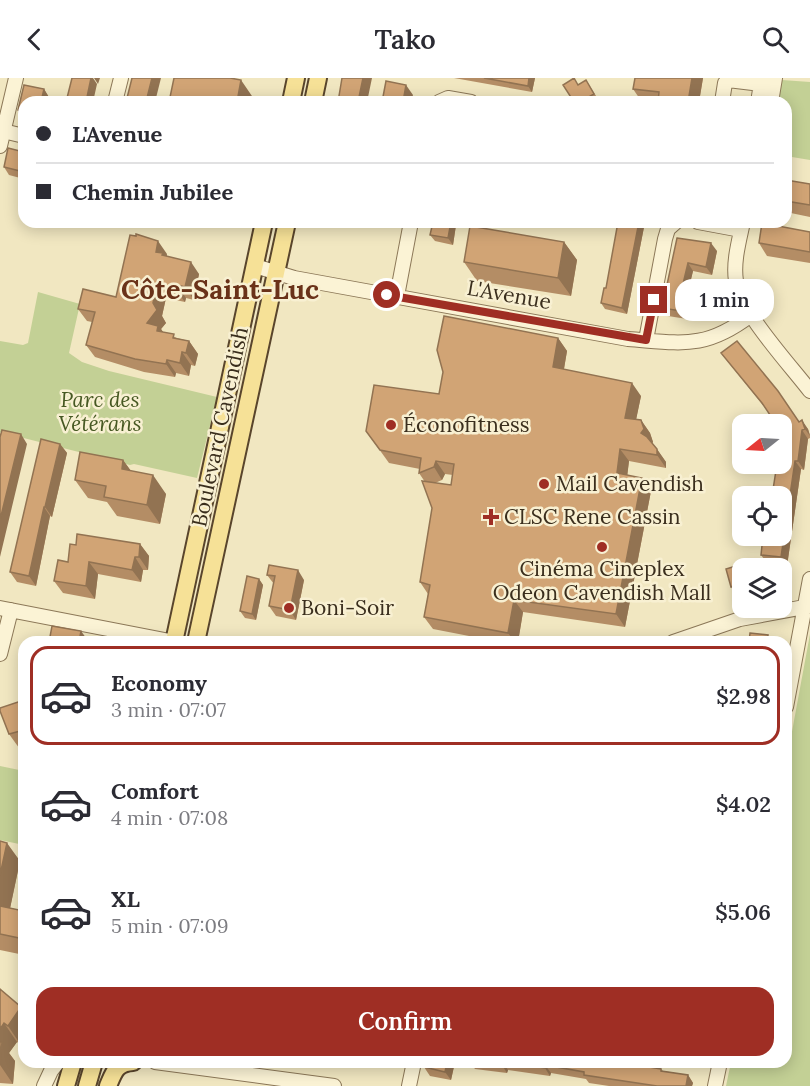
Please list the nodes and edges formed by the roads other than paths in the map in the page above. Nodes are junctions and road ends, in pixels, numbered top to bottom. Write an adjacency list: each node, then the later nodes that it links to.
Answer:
1 (16, 78): 13 (street)
2 (121, 78): 7 (street)
3 (296, 78): 8 (main road)
4 (318, 78): 9 (main road)
5 (775, 78): 12 (street)
6 (762, 81): 10 (street); 11 (street)
7 (116, 96)
8 (292, 96)
9 (314, 96)
10 (723, 96)
11 (759, 96)
12 (772, 96)
13 (3, 131): 14 (street); 15 (street)
14 (18, 135)
15 (0, 146)
16 (263, 228): 21 (main road, Boulevard Cavendish)
17 (286, 228): 22 (main road, Boulevard Cavendish)
18 (410, 228): 23 (street)
19 (669, 228): 25 (street)
20 (742, 228): 24 (street)
21 (255, 266): 22 (street, L'Avenue); 31 (main road, Boulevard Cavendish)
22 (276, 272): 23 (street, L'Avenue); 32 (main road, Boulevard Cavendish)
23 (397, 296): 25 (street, L'Avenue)
24 (751, 315): 25 (street, L'Avenue); 26 (street)
25 (646, 340)
26 (810, 391)
27 (810, 579): 28 (street)
28 (807, 607): 33 (street); 35 (street)
29 (5, 609): 30 (street); 34 (street)
30 (144, 636)
31 (176, 636)
32 (197, 636)
33 (690, 636)
34 (0, 654)
35 (792, 678)
36 (53, 1068): 44 (street)
37 (71, 1068): 45 (main road)
38 (94, 1068): 46 (main road)
39 (117, 1068): 47 (main road)
40 (191, 1068): 43 (street)
41 (413, 1068): 49 (street)
42 (719, 1068): 50 (street)
43 (274, 1082): 48 (street)
44 (44, 1086)
45 (66, 1086)
46 (89, 1086)
47 (108, 1086)
48 (334, 1086)
49 (409, 1086)
50 (715, 1086)

